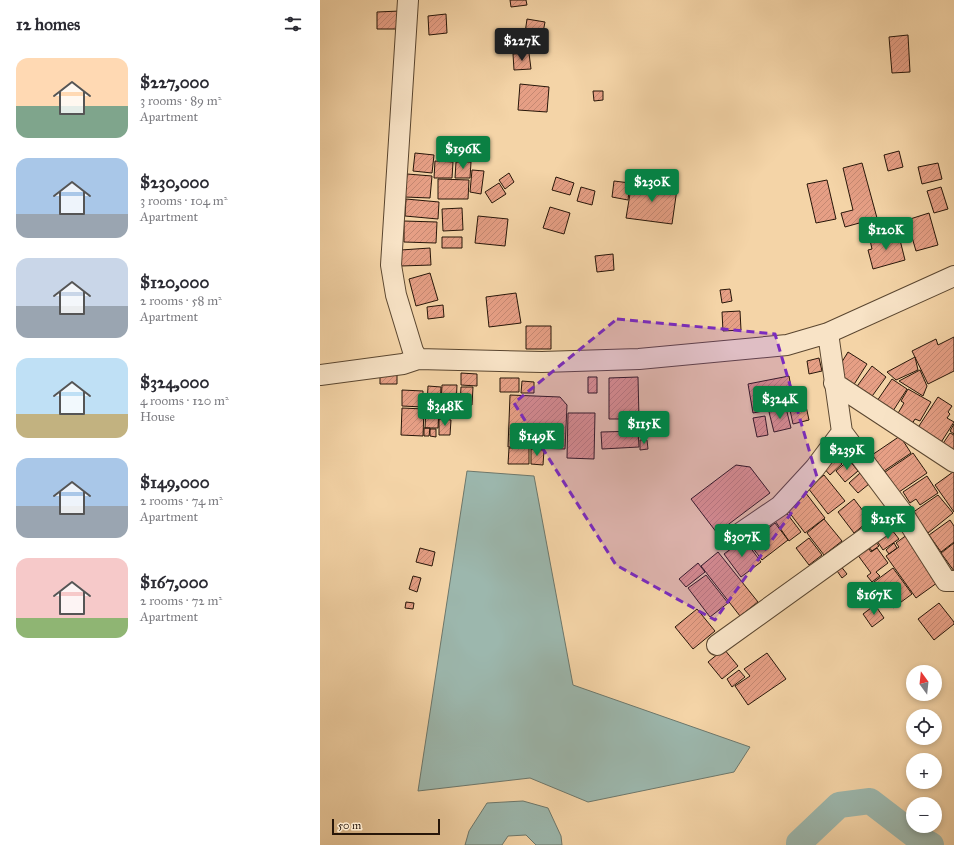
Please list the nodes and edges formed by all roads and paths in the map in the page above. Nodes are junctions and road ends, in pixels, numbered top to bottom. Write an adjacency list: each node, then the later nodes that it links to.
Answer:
1 (408, 0): 4 (street)
2 (954, 276): 3 (street)
3 (828, 333): 4 (street); 6 (street)
4 (418, 359): 5 (street)
5 (320, 375)
6 (834, 382): 7 (street); 8 (street)
7 (842, 432): 9 (street); 10 (street)
8 (954, 462)
9 (902, 512): 11 (street); 12 (street)
10 (733, 538)
11 (954, 581)
12 (717, 645)

